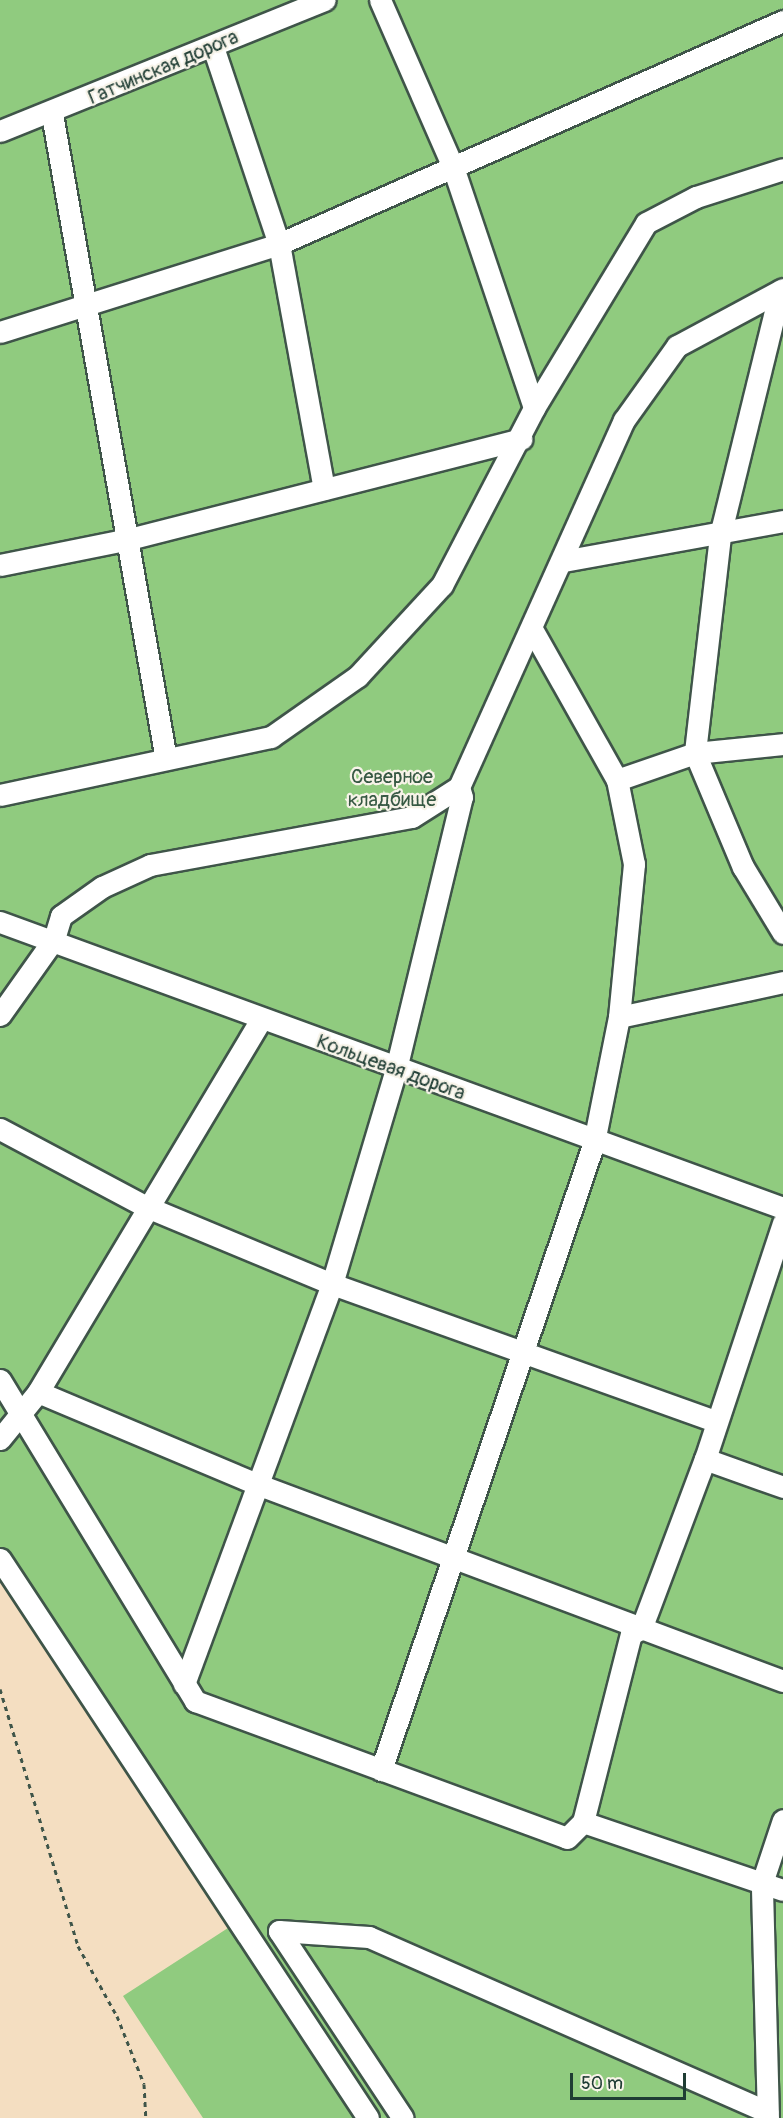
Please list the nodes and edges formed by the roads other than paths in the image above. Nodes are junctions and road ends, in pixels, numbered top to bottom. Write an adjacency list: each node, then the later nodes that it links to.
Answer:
1 (325, 0): 4 (lane, Гатчинская дорога)
2 (380, 0): 7 (lane)
3 (783, 21): 7 (lane)
4 (213, 47): 5 (lane, Гатчинская дорога); 9 (lane)
5 (52, 114): 6 (lane, Гатчинская дорога); 11 (lane)
6 (0, 132)
7 (453, 167): 9 (lane); 13 (lane)
8 (783, 169): 13 (lane)
9 (279, 244): 11 (lane); 15 (lane)
10 (781, 290): 17 (lane); 19 (lane)
11 (87, 306): 12 (lane); 18 (lane)
12 (0, 332)
13 (534, 408): 14 (lane)
14 (521, 439): 15 (lane); 24 (lane)
15 (324, 489): 18 (lane)
16 (783, 521): 17 (lane)
17 (720, 536): 19 (lane); 23 (lane)
18 (129, 539): 20 (lane); 24 (lane)
19 (563, 561): 21 (lane)
20 (0, 565)
21 (532, 631): 25 (lane); 26 (lane)
22 (783, 744): 23 (lane)
23 (695, 753): 25 (lane); 29 (lane)
24 (166, 759): 27 (lane)
25 (617, 780): 33 (lane)
26 (459, 787): 30 (lane); 35 (lane)
27 (0, 795)
28 (0, 922): 30 (lane, Кольцевая дорога)
29 (783, 933)
30 (54, 939): 32 (lane); 34 (lane, Кольцевая дорога)
31 (783, 982): 33 (lane)
32 (0, 1015)
33 (619, 1017): 37 (lane)
34 (261, 1019): 35 (lane, Кольцевая дорога); 38 (lane)
35 (396, 1069): 37 (lane, Кольцевая дорога); 41 (lane)
36 (0, 1129): 38 (lane)
37 (594, 1142): 39 (lane, Кольцевая дорога); 42 (lane)
38 (147, 1206): 41 (lane); 44 (lane)
39 (783, 1208)
40 (783, 1223): 46 (lane)
41 (332, 1284): 42 (lane); 49 (lane)
42 (522, 1352): 46 (lane); 51 (lane)
43 (0, 1380): 45 (lane)
44 (38, 1392): 45 (lane); 49 (lane)
45 (22, 1411): 47 (lane); 55 (lane)
46 (715, 1421): 48 (lane)
47 (0, 1440)
48 (705, 1459): 50 (lane); 53 (lane)
49 (262, 1486): 51 (lane); 55 (lane)
50 (783, 1487)
51 (454, 1557): 53 (lane); 56 (lane)
52 (0, 1559): 62 (lane)
53 (641, 1629): 54 (lane); 58 (lane)
54 (783, 1681)
55 (184, 1684): 56 (lane)
56 (381, 1770): 58 (lane)
57 (783, 1820): 59 (lane)
58 (583, 1822): 59 (lane)
59 (762, 1883): 60 (lane); 61 (lane)
60 (783, 1890)
61 (767, 2115): 63 (lane)
62 (368, 2118)
63 (403, 2118)

